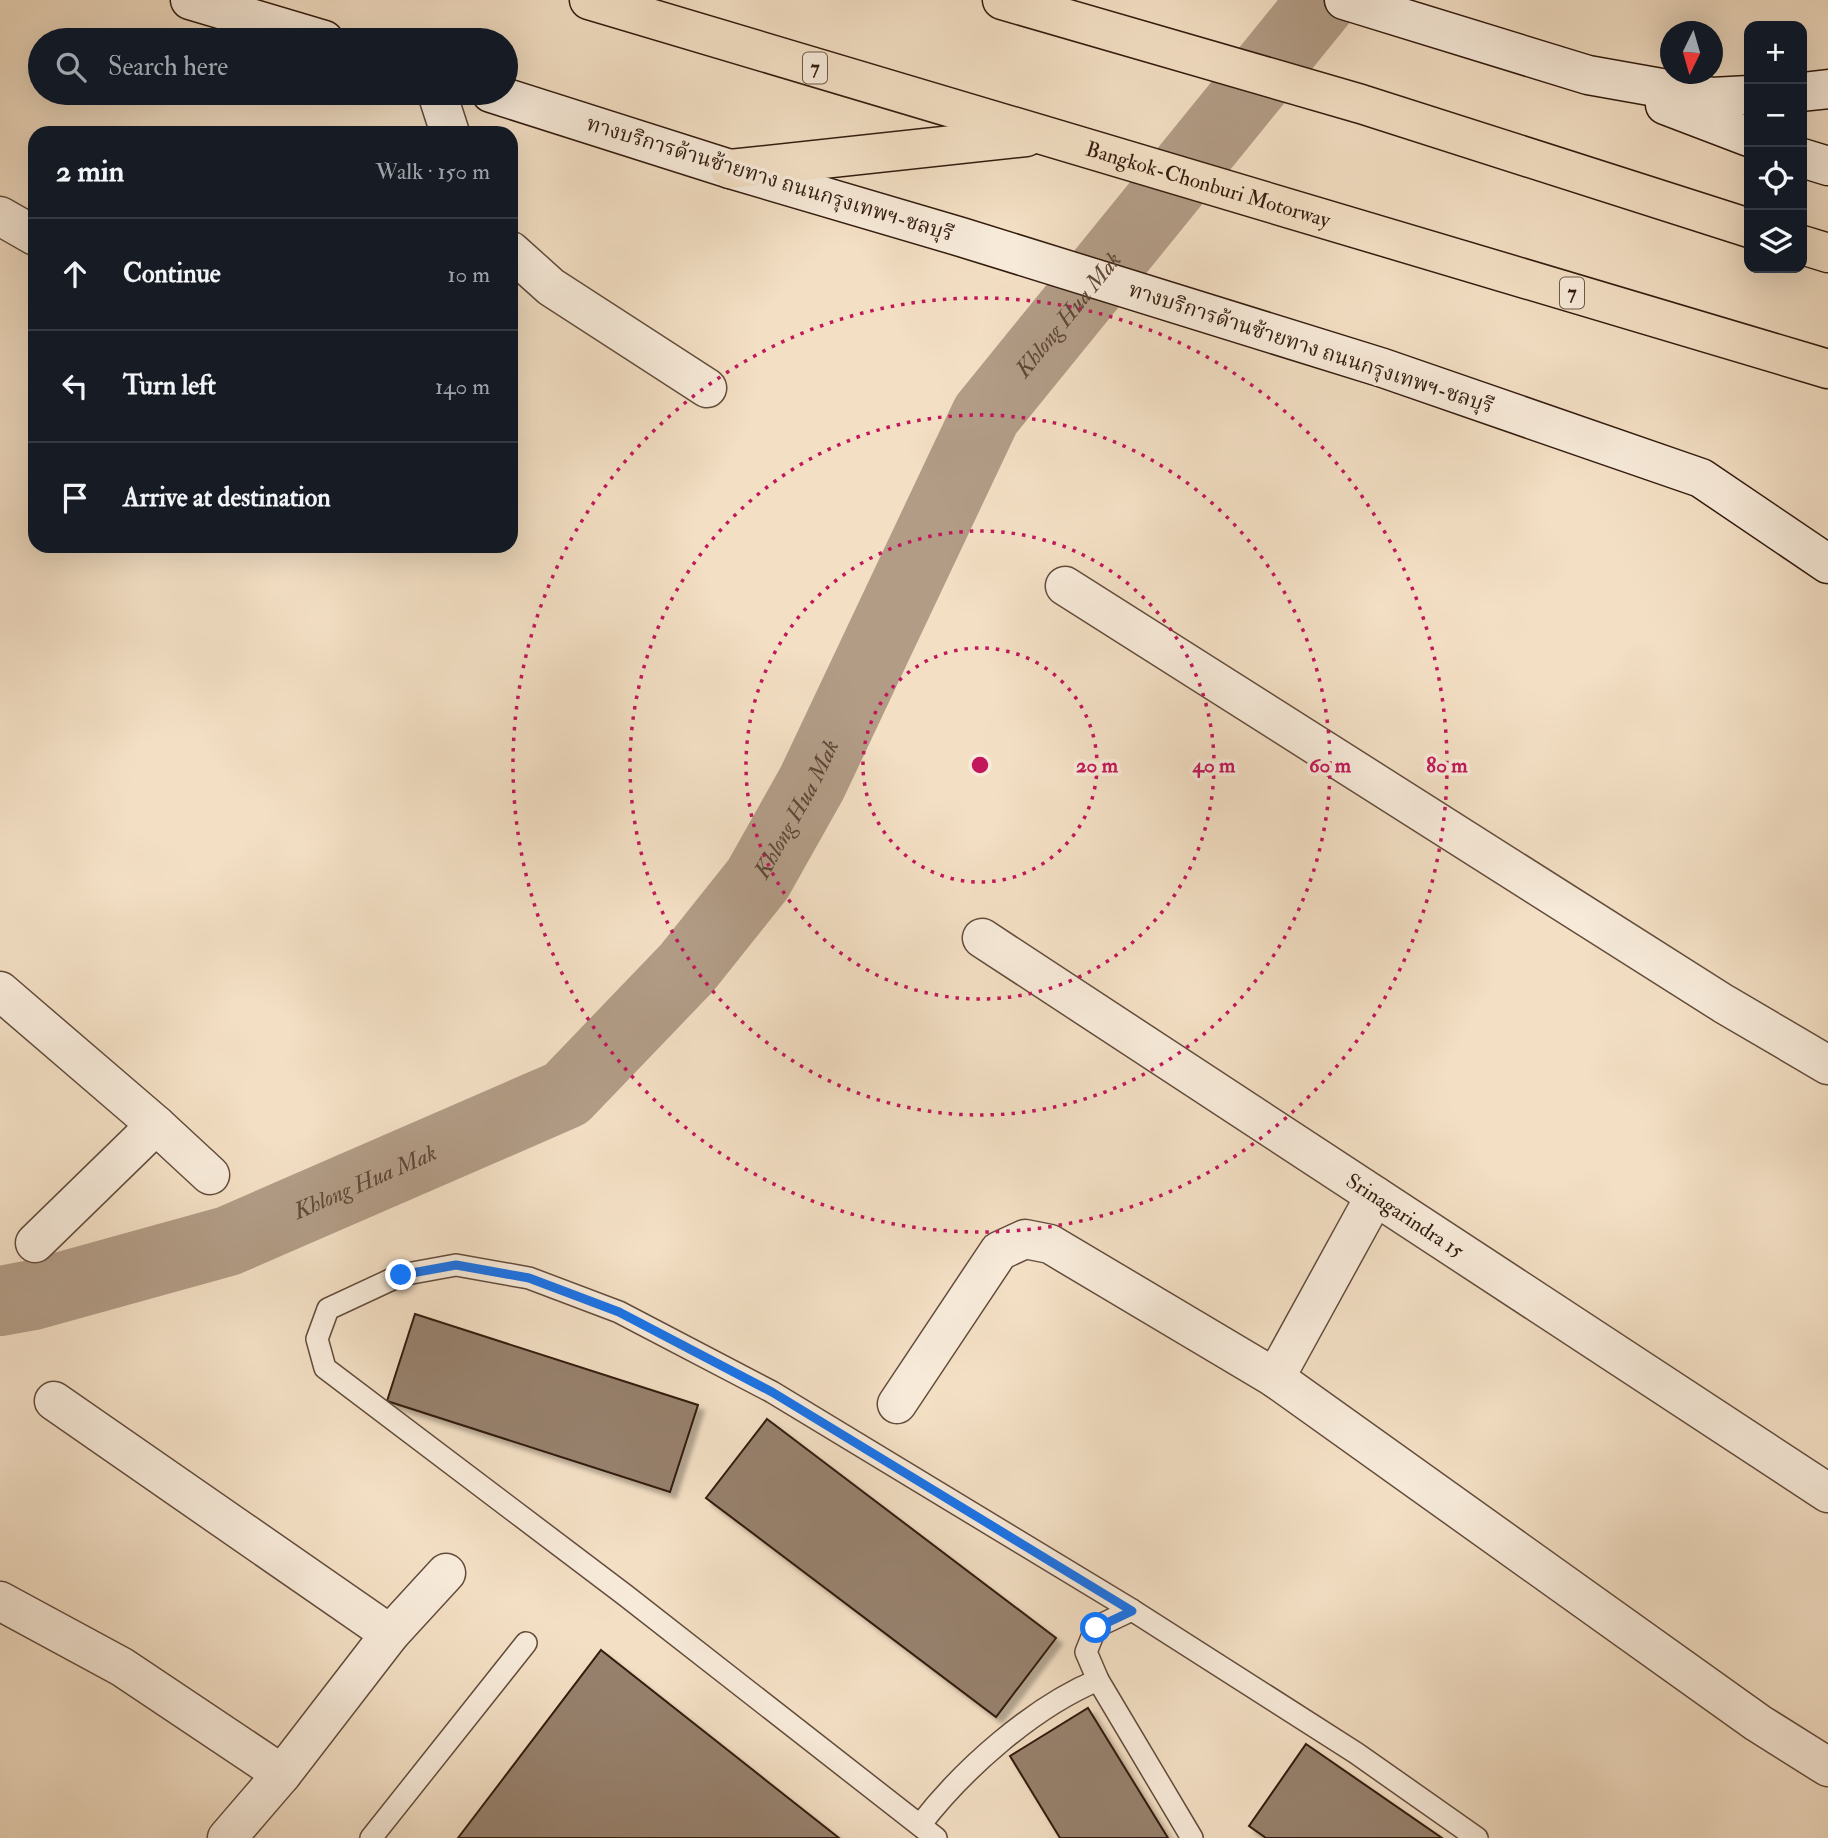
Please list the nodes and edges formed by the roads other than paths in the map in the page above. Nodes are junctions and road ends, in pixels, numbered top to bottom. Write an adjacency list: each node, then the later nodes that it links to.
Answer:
1 (190, 0): 5 (street)
2 (589, 0): 13 (highway, Bangkok-Chonburi Motorway / 7)
3 (1002, 0): 19 (highway)
4 (1344, 0): 6 (street)
5 (284, 28)
6 (1588, 75): 9 (street); 14 (street)
7 (1828, 89): 8 (street)
8 (1807, 91)
9 (1744, 95)
10 (518, 102): 17 (street, ทางบริการด้านซ้ายทาง ถนนกรุงเทพฯ-ชลบุรี)
11 (440, 105): 12 (street)
12 (448, 126)
13 (1042, 135): 17 (highway); 24 (highway, Bangkok-Chonburi Motorway / 7)
14 (1744, 136)
15 (1807, 160): 16 (street)
16 (1828, 166)
17 (730, 169): 26 (street, ทางบริการด้านซ้ายทาง ถนนกรุงเทพฯ-ชลบุรี)
18 (0, 216): 20 (street)
19 (1744, 226)
20 (28, 232)
21 (1807, 247): 22 (highway)
22 (1828, 253)
23 (518, 257): 25 (street)
24 (1828, 369)
25 (707, 388)
26 (1828, 564)
27 (1065, 586): 30 (street)
28 (982, 938): 33 (street, Srinagarindra 15)
29 (0, 991): 31 (street)
30 (1828, 1065)
31 (156, 1125): 32 (street); 34 (street)
32 (210, 1175)
33 (1375, 1196): 35 (street); 38 (street, Srinagarindra 15)
34 (35, 1243)
35 (1275, 1378): 37 (street); 45 (street)
36 (54, 1401): 42 (street)
37 (897, 1405)
38 (1828, 1493)
39 (446, 1573): 42 (street)
40 (0, 1601): 46 (street)
41 (1132, 1611): 44 (lane); 47 (lane); 51 (lane)
42 (390, 1634): 46 (street)
43 (526, 1643): 49 (lane)
44 (1098, 1679): 47 (lane); 50 (lane)
45 (1828, 1767)
46 (282, 1774): 48 (street)
47 (928, 1831)
48 (227, 1838)
49 (371, 1838)
50 (1192, 1838)
51 (1477, 1838)

